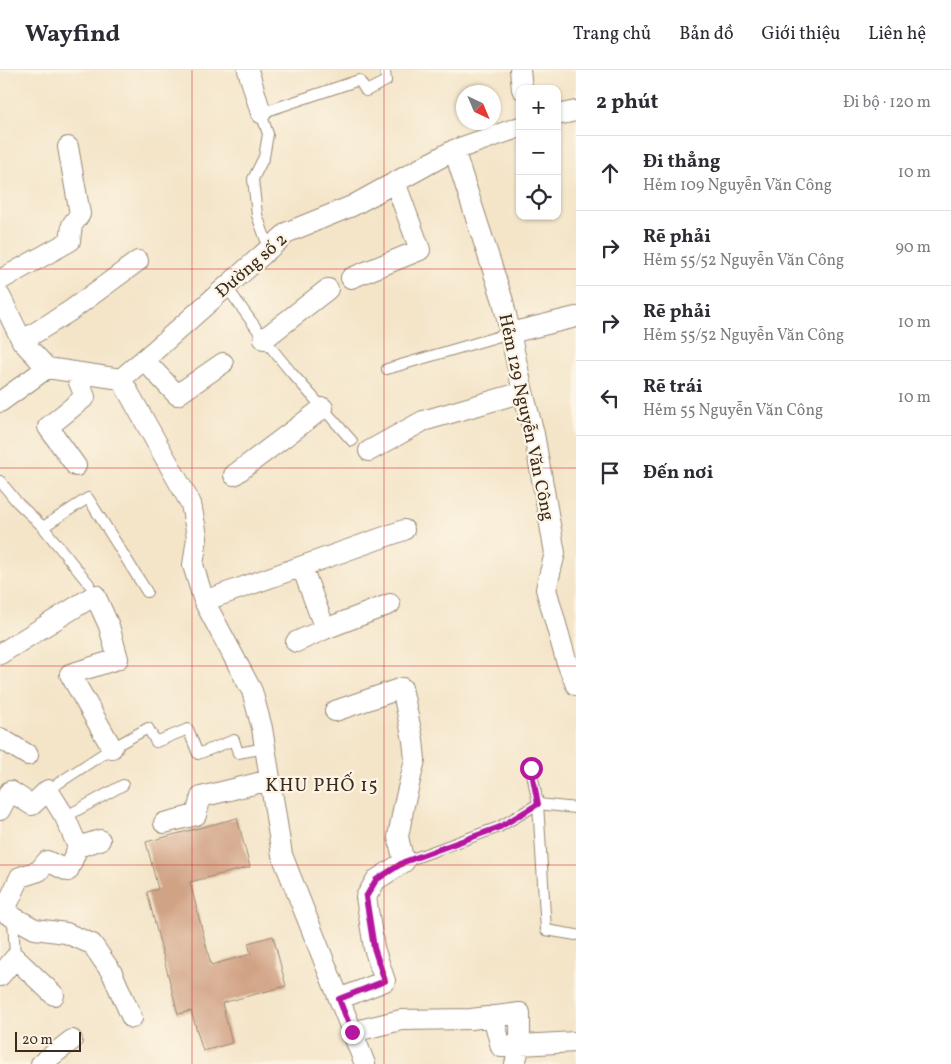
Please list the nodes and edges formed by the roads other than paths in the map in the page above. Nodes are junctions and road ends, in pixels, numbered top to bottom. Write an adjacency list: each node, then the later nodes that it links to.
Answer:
1 (248, 70): 6 (street)
2 (385, 70): 6 (lane)
3 (520, 70): 4 (street)
4 (522, 85)
5 (576, 111): 7 (street)
6 (261, 113): 12 (lane)
7 (561, 114)
8 (516, 128): 10 (street, Đường số 2)
9 (68, 147): 15 (street)
10 (454, 150): 11 (street, Đường số 2); 20 (street, Hẻm 129 Nguyễn Văn Công)
11 (395, 182): 12 (street, Đường số 2); 14 (street)
12 (269, 249): 16 (street, Đường số 2)
13 (138, 262): 22 (street)
14 (351, 278)
15 (0, 280)
16 (226, 286): 21 (lane); 23 (street, Đường số 2)
17 (328, 289): 21 (street)
18 (0, 296): 22 (street)
19 (576, 317): 20 (street)
20 (510, 333): 26 (lane); 29 (street, Hẻm 129 Nguyễn Văn Công)
21 (264, 339): 31 (lane)
22 (22, 341): 25 (street)
23 (144, 360): 24 (street); 28 (street, Đường số 2)
24 (223, 363)
25 (47, 368): 27 (street); 30 (street)
26 (387, 369)
27 (76, 372): 28 (street); 33 (street)
28 (120, 379): 41 (street)
29 (523, 392): 32 (street); 46 (street, Hẻm 129 Nguyễn Văn Công)
30 (0, 402)
31 (323, 408): 32 (lane); 34 (street)
32 (361, 446)
33 (76, 466)
34 (234, 476)
35 (0, 481): 36 (lane)
36 (43, 528): 39 (lane); 40 (lane)
37 (404, 530): 38 (street)
38 (302, 567): 41 (street); 43 (street)
39 (89, 584)
40 (147, 592)
41 (204, 601): 51 (street)
42 (390, 604): 43 (street)
43 (325, 629): 44 (street)
44 (296, 642)
45 (0, 654): 50 (street)
46 (571, 659): 47 (street, Hẻm 129 Nguyễn Văn Công)
47 (576, 685)
48 (335, 711): 64 (street)
49 (0, 738): 52 (street)
50 (112, 748): 51 (lane); 56 (lane)
51 (265, 748): 54 (street)
52 (28, 755)
53 (531, 768): 57 (lane)
54 (270, 780): 61 (street); 70 (street)
55 (123, 785): 60 (lane)
56 (48, 790): 59 (street); 60 (street)
57 (538, 804): 58 (lane); 64 (lane); 66 (lane)
58 (576, 808)
59 (0, 810)
60 (65, 817): 63 (street)
61 (164, 823)
62 (100, 840): 63 (street)
63 (78, 846): 65 (street)
64 (404, 862): 70 (street)
65 (6, 913): 67 (lane); 72 (street)
66 (576, 935)
67 (15, 958): 68 (street); 69 (street)
68 (0, 976)
69 (54, 995)
70 (339, 999): 73 (street)
71 (493, 1016): 73 (street); 76 (street); 76 (street)
72 (132, 1018)
73 (352, 1032): 78 (street)
74 (72, 1040): 77 (street)
75 (576, 1042): 76 (street)
76 (520, 1044): 79 (street)
77 (41, 1064)
78 (365, 1064)
79 (515, 1064)

